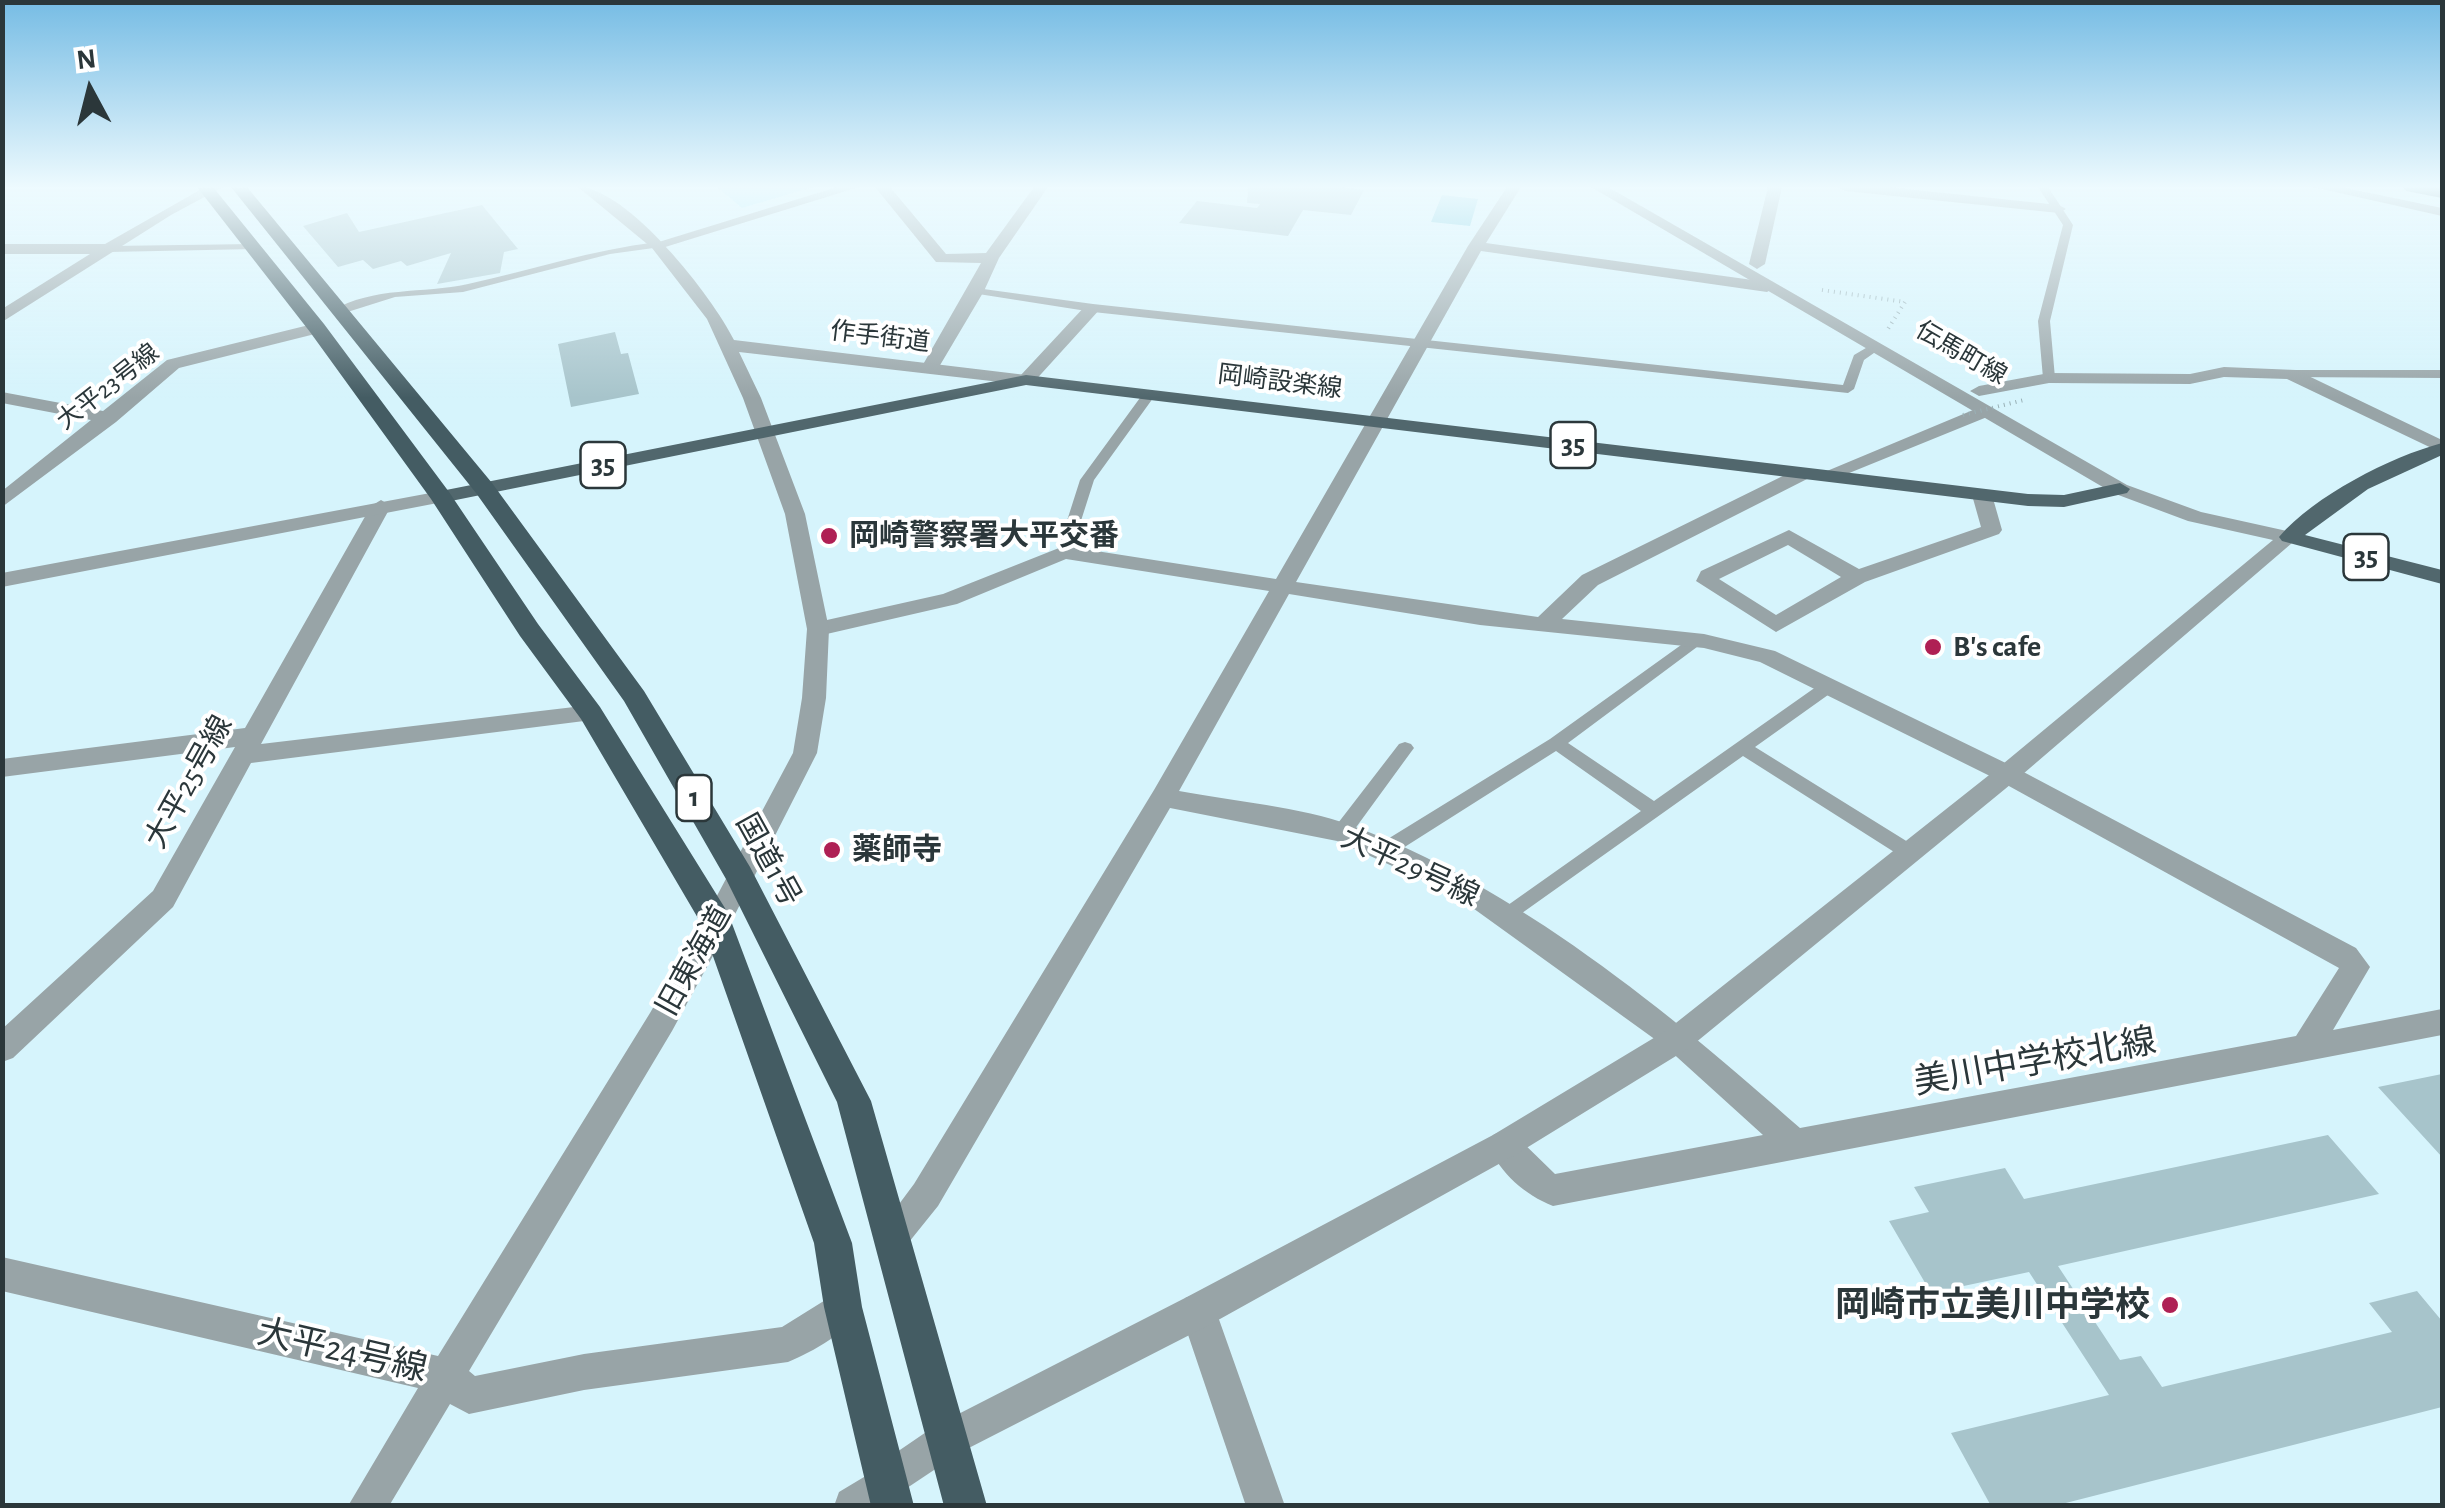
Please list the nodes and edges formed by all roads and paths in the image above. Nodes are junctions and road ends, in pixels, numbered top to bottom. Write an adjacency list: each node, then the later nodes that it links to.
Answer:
1 (97, 257): 19 (street)
2 (261, 257): 20 (highway, 国道1号 / 1)
3 (286, 257): 20 (highway, 国道1号 / 1)
4 (590, 257): 20 (lane)
5 (667, 257): 23 (street, 旧東海道)
6 (941, 257): 13 (street)
7 (1470, 257): 21 (street)
8 (1557, 257): 16 (street)
9 (1720, 257): 16 (street, 伝馬町線)
10 (1744, 257): 14 (street, 伝馬町線)
11 (1759, 257): 14 (street)
12 (2060, 257): 27 (lane)
13 (991, 258): 17 (street)
14 (1757, 264): 15 (street, 伝馬町線)
15 (1794, 286): 22 (street, 伝馬町線); 22 (path)
16 (1767, 287): 22 (street, 伝馬町線)
17 (976, 290): 18 (lane); 24 (street)
18 (1094, 308): 21 (lane); 28 (street)
19 (2, 317)
20 (328, 320): 34 (street, 大平23号線); 39 (highway, 国道1号 / 1); 42 (highway, 国道1号 / 1)
21 (1421, 343): 22 (lane); 35 (street)
22 (1880, 343): 32 (street, 伝馬町線)
23 (728, 344): 24 (street, 作手街道); 36 (street, 旧東海道)
24 (930, 368): 28 (street, 作手街道)
25 (2290, 374): 26 (lane); 27 (street); 37 (street)
26 (2442, 374)
27 (2049, 378): 32 (street)
28 (1026, 380): 29 (main road, 岡崎設楽線 / 35); 36 (main road, 岡崎設楽線 / 35)
29 (1150, 394): 35 (main road, 岡崎設楽線 / 35); 46 (lane)
30 (2, 397): 34 (street)
31 (2024, 400): 33 (path, bridge)
32 (1982, 401): 38 (street); 40 (street); 45 (street, 伝馬町線)
33 (1963, 415)
34 (110, 418): 43 (street, 大平23号線)
35 (1380, 422): 38 (main road, 岡崎設楽線 / 35); 50 (street)
36 (764, 434): 39 (main road, 岡崎設楽線 / 35); 52 (street, 旧東海道)
37 (2442, 448): 45 (main road, 35)
38 (1814, 474): 41 (main road, 岡崎設楽線 / 35); 51 (street)
39 (484, 488): 42 (main road, 岡崎設楽線 / 35); 67 (highway, 国道1号 / 1)
40 (2120, 490): 41 (main road, 岡崎設楽線 / 35); 45 (street)
41 (1982, 494): 47 (street)
42 (441, 497): 44 (street); 55 (highway, 国道1号 / 1)
43 (2, 501)
44 (380, 506): 49 (street); 57 (street, 大平25号線)
45 (2289, 537): 48 (main road, 35); 61 (street)
46 (1064, 552): 50 (street); 52 (street)
47 (1857, 577): 47 (street)
48 (2442, 577)
49 (2, 580)
50 (1284, 585): 51 (street); 62 (street)
51 (1544, 624): 53 (street)
52 (818, 629): 67 (street, 旧東海道)
53 (1694, 640): 54 (street); 56 (lane)
54 (1829, 686): 59 (lane); 61 (street)
55 (591, 713): 57 (street); 69 (highway, 国道1号 / 1)
56 (1556, 744): 63 (lane); 65 (lane)
57 (245, 746): 60 (street); 72 (street, 大平25号線)
58 (1406, 748): 64 (lane)
59 (1743, 748): 63 (lane); 66 (lane)
60 (2, 768)
61 (2006, 774): 66 (street); 73 (street)
62 (1162, 797): 64 (street, 大平29号線); 76 (street)
63 (1655, 811): 68 (lane)
64 (1342, 832): 65 (street, 大平29号線)
65 (1385, 850): 68 (street, 大平29号線)
66 (1909, 852): 71 (street)
67 (739, 875): 69 (street, 旧東海道); 76 (highway, 国道1号 / 1)
68 (1508, 915): 71 (street, 大平29号線)
69 (717, 922): 78 (highway, 国道1号 / 1); 80 (street, 旧東海道)
70 (2442, 1022): 73 (street, 美川中学校北線)
71 (1678, 1039): 74 (street); 75 (street)
72 (2, 1048)
73 (2303, 1051): 74 (street, 美川中学校北線)
74 (1796, 1144): 75 (street, 美川中学校北線)
75 (1504, 1145): 79 (street)
76 (893, 1235): 81 (highway, 国道1号 / 1)
77 (6, 1278): 80 (street, 大平24号線)
78 (843, 1307): 80 (street, 大平24号線); 82 (highway, 国道1号 / 1)
79 (1198, 1311): 81 (street); 86 (street)
80 (447, 1376): 83 (street, 旧東海道)
81 (948, 1439): 82 (street); 85 (highway, 国道1号 / 1)
82 (891, 1493): 84 (street)
83 (367, 1506)
84 (853, 1506)
85 (966, 1506)
86 (1266, 1506)

